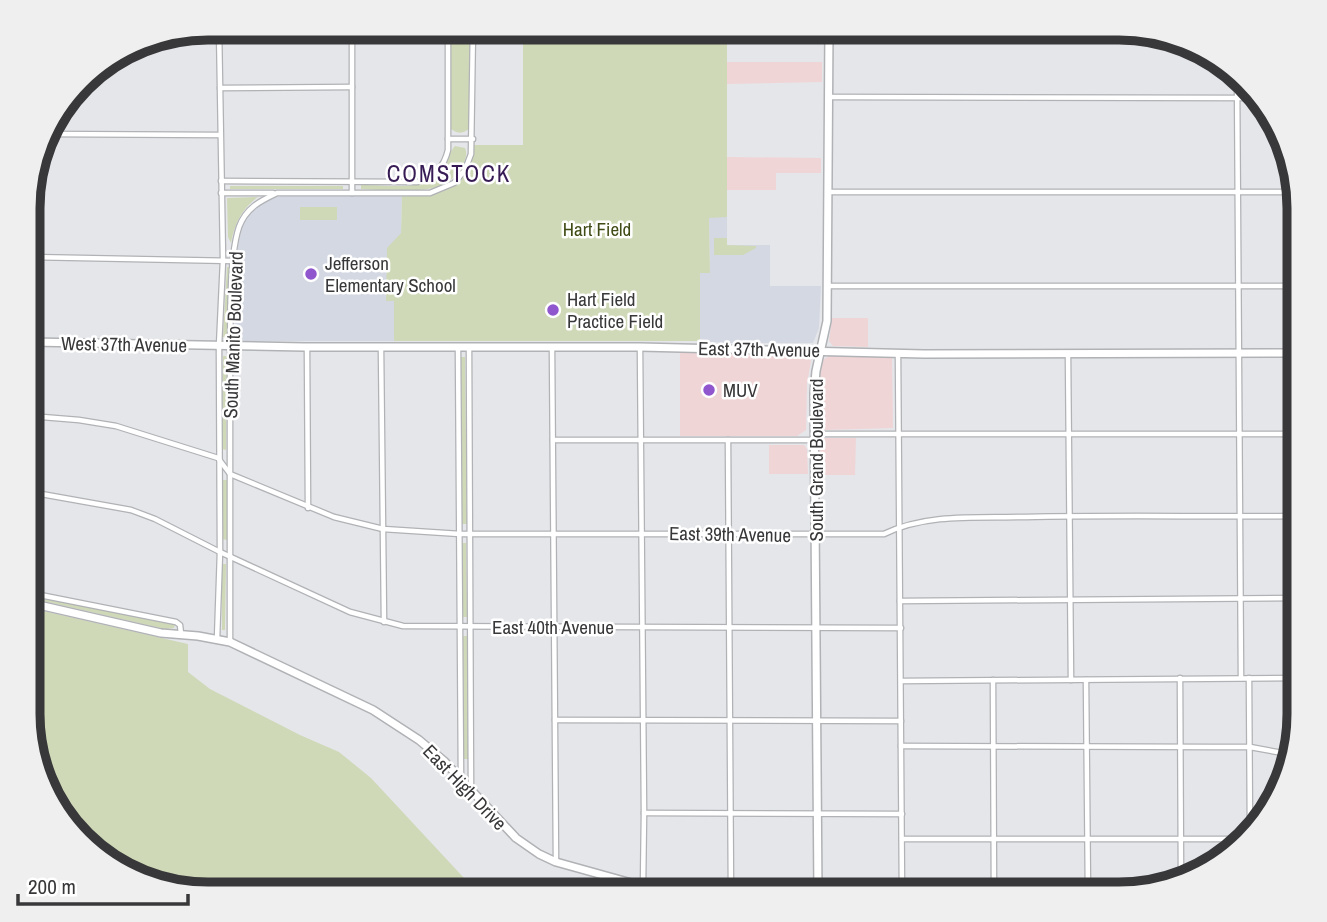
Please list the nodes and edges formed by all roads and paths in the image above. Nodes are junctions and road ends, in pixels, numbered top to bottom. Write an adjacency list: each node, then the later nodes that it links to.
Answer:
1 (219, 40): 6 (street, South Manito Boulevard)
2 (352, 40): 7 (street)
3 (448, 40): 14 (street)
4 (473, 40): 15 (street)
5 (829, 41): 9 (main road, South Grand Boulevard)
6 (220, 88): 7 (street); 13 (street, South Manito Boulevard)
7 (352, 88): 17 (street)
8 (1237, 90): 10 (street)
9 (829, 97): 10 (street); 18 (main road, South Grand Boulevard)
10 (1237, 98): 11 (street); 19 (street)
11 (1245, 98)
12 (58, 134): 13 (street)
13 (220, 135): 16 (street, South Manito Boulevard)
14 (448, 139): 15 (street); 17 (street)
15 (473, 139): 23 (street)
16 (221, 181): 17 (street); 21 (street, South Manito Boulevard)
17 (352, 183): 23 (street)
18 (828, 192): 19 (street); 27 (main road, South Grand Boulevard)
19 (1238, 192): 20 (street); 28 (street)
20 (1285, 192)
21 (221, 193): 22 (street); 25 (street, South Manito Boulevard)
22 (277, 193): 23 (street); 26 (street, South Manito Boulevard)
23 (352, 193)
24 (40, 257): 25 (street)
25 (223, 260): 26 (street); 31 (street, South Manito Boulevard)
26 (233, 261): 32 (street, South Manito Boulevard)
27 (828, 286): 28 (street); 39 (main road, South Grand Boulevard)
28 (1238, 286): 29 (street); 42 (street)
29 (1286, 286)
30 (40, 342): 31 (main road, West 37th Avenue)
31 (219, 346): 32 (main road, East 37th Avenue); 53 (street, South Manito Boulevard)
32 (230, 346): 36 (main road, East 37th Avenue); 54 (street, South Manito Boulevard)
33 (458, 346): 34 (main road, East 37th Avenue); 37 (main road, East 37th Avenue); 62 (street)
34 (469, 346): 38 (main road, East 37th Avenue); 63 (street)
35 (640, 346): 38 (main road, East 37th Avenue); 39 (main road, East 37th Avenue); 51 (street)
36 (307, 347): 37 (main road, East 37th Avenue); 56 (street)
37 (381, 347): 61 (street)
38 (552, 347): 50 (street)
39 (821, 351): 40 (main road, East 37th Avenue); 49 (main road, South Grand Boulevard)
40 (898, 352): 41 (main road, East 37th Avenue); 45 (street)
41 (1068, 353): 42 (main road, East 37th Avenue); 46 (street)
42 (1239, 353): 43 (main road, East 37th Avenue); 47 (street)
43 (1286, 353)
44 (40, 417): 53 (street)
45 (899, 434): 46 (street); 49 (street); 60 (street)
46 (1068, 434): 47 (street); 57 (street)
47 (1240, 434): 48 (street); 59 (street)
48 (1286, 434)
49 (814, 437): 52 (street); 67 (main road, South Grand Boulevard)
50 (553, 440): 51 (street); 64 (street)
51 (641, 440): 52 (street); 65 (street)
52 (728, 440): 66 (street)
53 (218, 458): 54 (street, East 39th Avenue); 68 (street, South Manito Boulevard)
54 (230, 474): 56 (street, East 39th Avenue); 69 (street, South Manito Boulevard)
55 (41, 494): 68 (street, East 40th Avenue)
56 (309, 508): 61 (street, East 39th Avenue)
57 (1070, 516): 59 (street, East 39th Avenue); 60 (street, East 39th Avenue); 72 (street)
58 (1286, 516): 59 (street, East 39th Avenue)
59 (1241, 517): 73 (street)
60 (900, 526): 67 (street, East 39th Avenue); 74 (street)
61 (383, 529): 62 (street, East 39th Avenue); 76 (street)
62 (460, 534): 63 (street, East 39th Avenue); 78 (street)
63 (470, 534): 64 (street, East 39th Avenue); 79 (street)
64 (554, 534): 65 (street, East 39th Avenue); 77 (street)
65 (642, 534): 66 (street, East 39th Avenue); 80 (street)
66 (729, 534): 67 (street, East 39th Avenue); 81 (street)
67 (815, 535): 82 (main road, South Grand Boulevard)
68 (220, 552): 69 (street, East 40th Avenue); 85 (street, South Manito Boulevard)
69 (230, 556): 76 (street, East 40th Avenue); 86 (street, South Manito Boulevard)
70 (41, 595): 84 (street)
71 (1286, 598): 73 (street)
72 (1071, 599): 73 (street); 74 (street); 92 (street)
73 (1241, 599): 88 (street)
74 (900, 601): 83 (street)
75 (41, 605): 84 (main road, East High Drive)
76 (384, 622): 78 (street, East 40th Avenue)
77 (555, 626): 79 (street, East 40th Avenue); 80 (street, East 40th Avenue); 95 (street)
78 (460, 627): 79 (street, East 40th Avenue); 106 (street)
79 (470, 627): 107 (street)
80 (643, 627): 81 (street, East 40th Avenue); 96 (street)
81 (729, 627): 82 (street, East 40th Avenue); 97 (street)
82 (816, 627): 83 (street, East 40th Avenue); 98 (main road, South Grand Boulevard)
83 (901, 628): 94 (street)
84 (181, 634): 85 (main road, East High Drive)
85 (217, 639): 86 (main road, East High Drive)
86 (230, 642): 106 (main road, East High Drive)
87 (1180, 678): 88 (street); 93 (street); 103 (street)
88 (1241, 678): 89 (street)
89 (1249, 678): 90 (street); 104 (street)
90 (1286, 678)
91 (993, 680): 92 (street); 94 (street); 101 (street)
92 (1071, 680): 93 (street)
93 (1086, 680): 102 (street)
94 (901, 681): 99 (street)
95 (555, 720): 96 (street); 118 (street)
96 (643, 720): 97 (street); 108 (street)
97 (729, 720): 98 (street); 109 (street)
98 (816, 720): 99 (street); 110 (main road, South Grand Boulevard)
99 (901, 721): 100 (street)
100 (901, 746): 101 (street); 111 (street)
101 (993, 746): 102 (street); 114 (street)
102 (1087, 746): 103 (street); 115 (street)
103 (1181, 746): 104 (street); 116 (street)
104 (1250, 747): 105 (street); 112 (street)
105 (1282, 753)
106 (461, 779): 107 (main road, East High Drive)
107 (471, 790): 118 (main road, East High Drive)
108 (644, 813): 109 (street); 121 (street)
109 (730, 813): 110 (street); 122 (street)
110 (817, 813): 111 (street); 123 (main road, South Grand Boulevard)
111 (902, 814): 113 (street)
112 (1250, 818)
113 (902, 839): 114 (street); 124 (street)
114 (994, 839): 115 (street); 125 (street)
115 (1088, 839): 116 (street); 126 (street)
116 (1181, 839): 117 (street); 119 (street)
117 (1230, 839)
118 (556, 862): 120 (main road, East High Drive)
119 (1181, 869)
120 (627, 881)
121 (643, 881)
122 (731, 882)
123 (818, 882)
124 (902, 882)
125 (994, 882)
126 (1088, 882)

